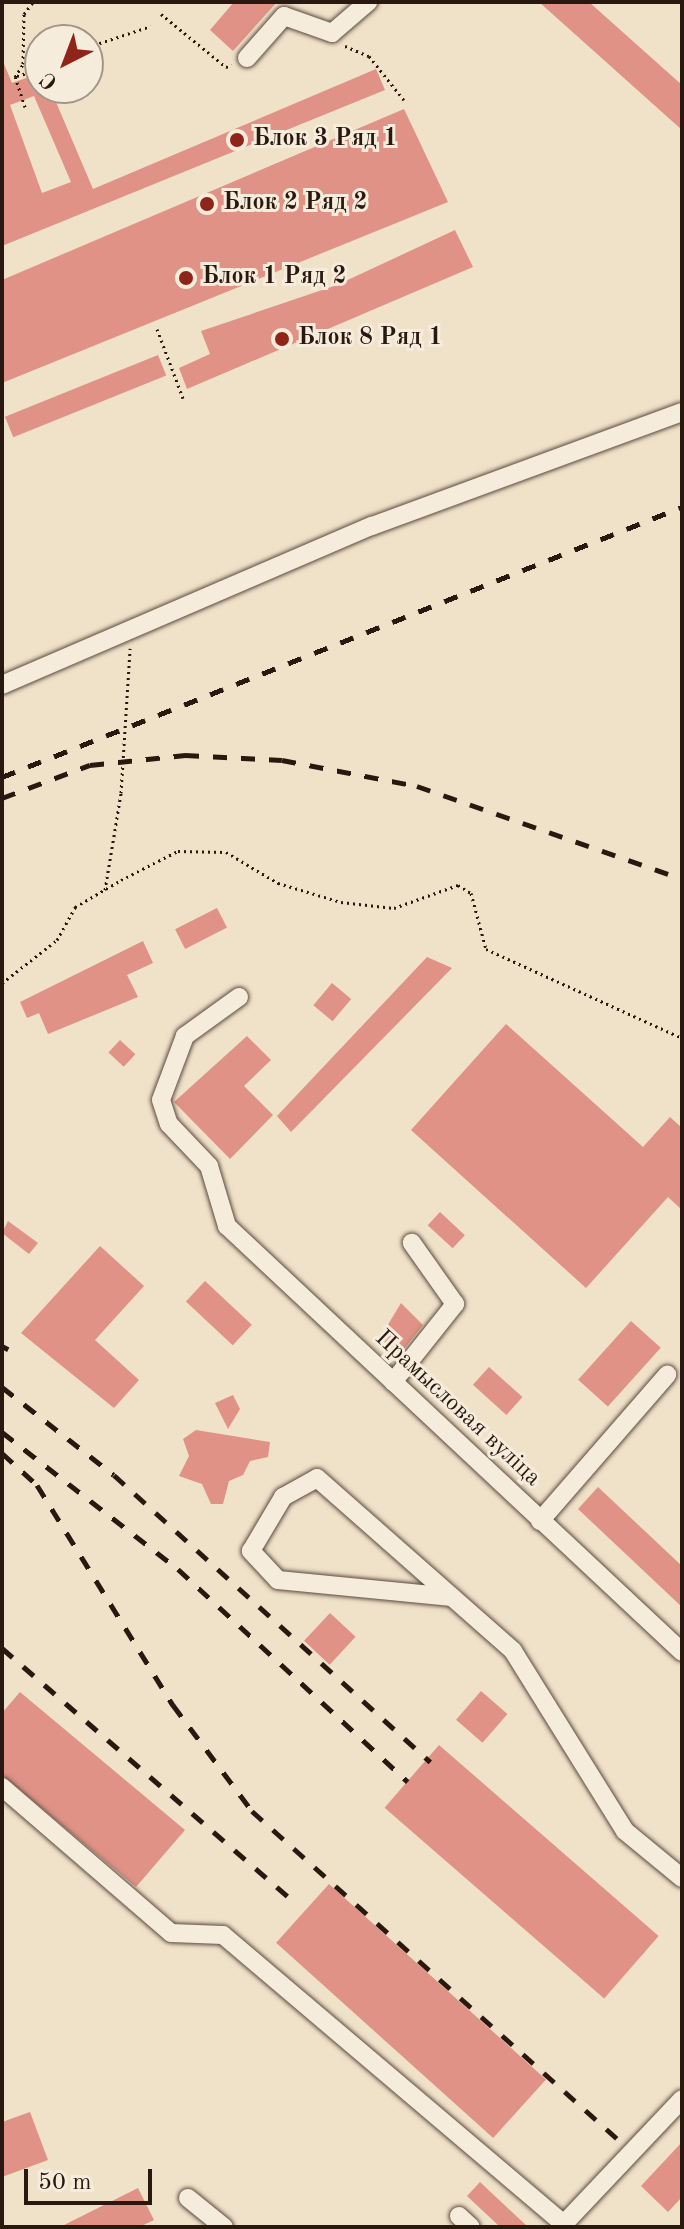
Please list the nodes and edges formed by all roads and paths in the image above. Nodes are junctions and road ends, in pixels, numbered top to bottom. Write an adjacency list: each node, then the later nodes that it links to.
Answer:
1 (33, 2): 9 (path)
2 (368, 2): 5 (street)
3 (161, 14): 7 (path)
4 (151, 26): 6 (path)
5 (332, 33): 7 (street); 10 (path)
6 (104, 42)
7 (247, 58)
8 (24, 74): 9 (path)
9 (15, 77): 11 (path)
10 (404, 100)
11 (25, 107)
12 (157, 329): 13 (path)
13 (183, 398)
14 (682, 412): 15 (street)
15 (131, 630): 16 (street); 17 (path)
16 (2, 685)
17 (105, 890): 18 (path); 20 (path)
18 (2, 983)
19 (239, 997): 23 (street, Прамысловая вуліца)
20 (682, 1038)
21 (412, 1243): 23 (street)
22 (667, 1375): 24 (street)
23 (393, 1382): 24 (street, Прамысловая вуліца)
24 (540, 1521): 26 (street, Прамысловая вуліца)
25 (452, 1597): 25 (street); 28 (street)
26 (682, 1652)
27 (2, 1787): 31 (street)
28 (682, 1878)
29 (682, 2099): 31 (street)
30 (188, 2198): 32 (street)
31 (562, 2225)
32 (224, 2227)

